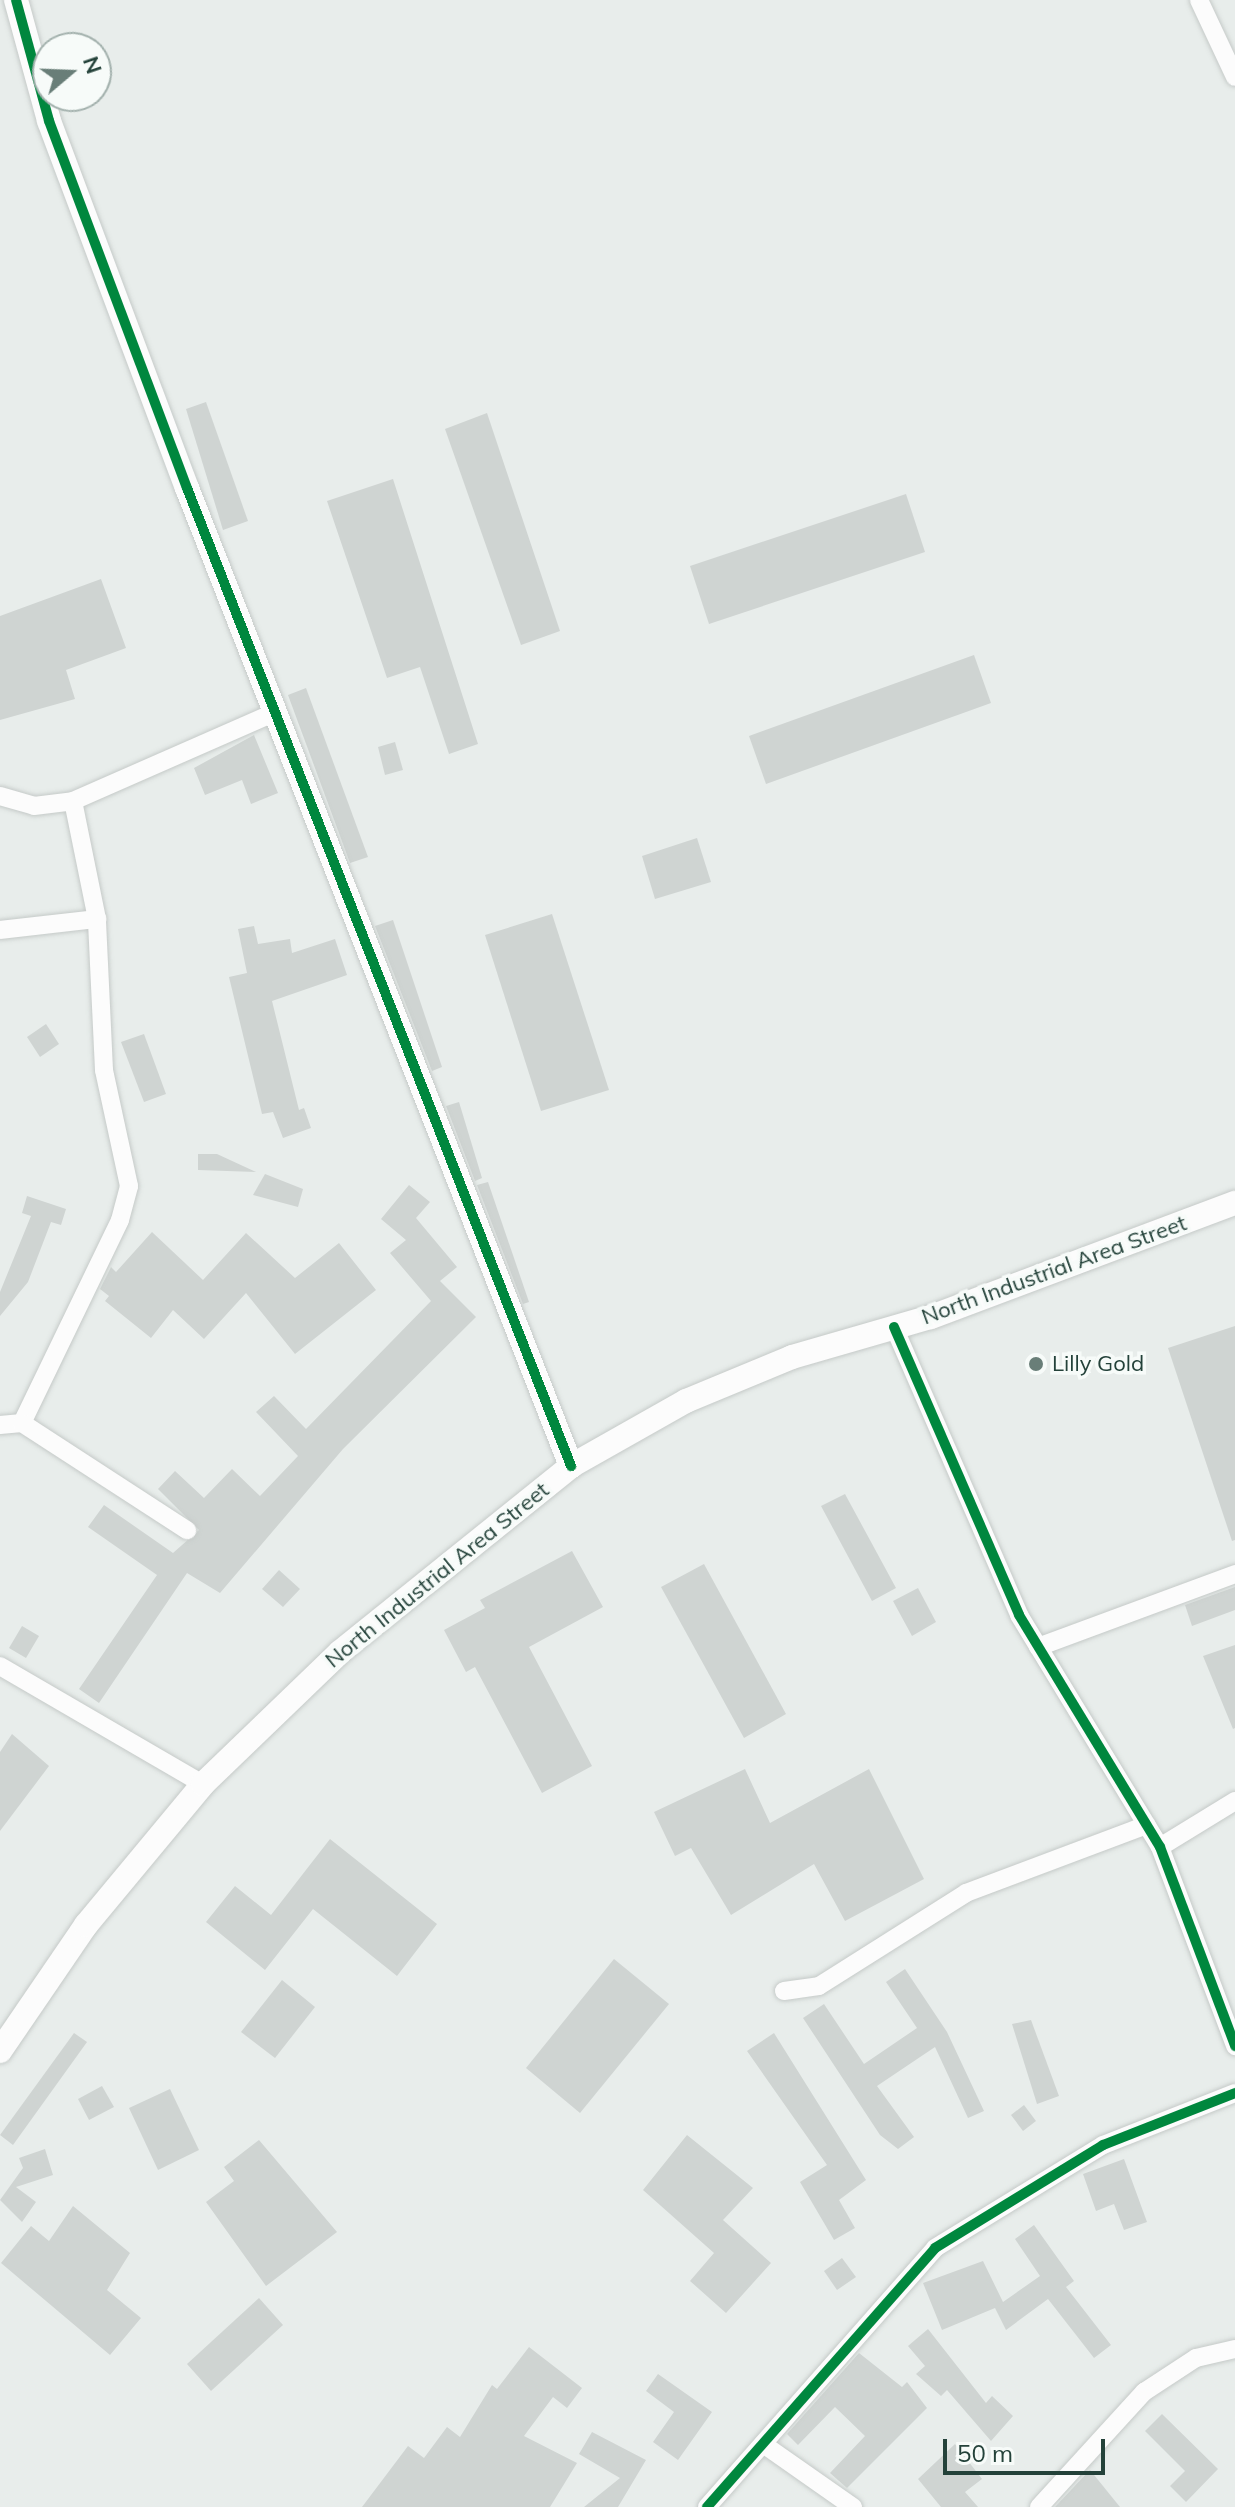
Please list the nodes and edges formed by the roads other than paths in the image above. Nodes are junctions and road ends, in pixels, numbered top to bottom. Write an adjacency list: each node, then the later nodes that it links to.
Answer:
1 (16, 0): 4 (street)
2 (1199, 0): 3 (street)
3 (1235, 77)
4 (276, 712): 6 (street); 13 (street)
5 (0, 797): 6 (street)
6 (73, 801): 7 (street)
7 (97, 919): 8 (street); 11 (street)
8 (0, 930)
9 (1235, 1203): 10 (street, North Industrial Area Street)
10 (894, 1327): 13 (street, North Industrial Area Street); 16 (street)
11 (22, 1423): 12 (street); 14 (street)
12 (0, 1425)
13 (571, 1466): 18 (street, North Industrial Area Street)
14 (187, 1530)
15 (1235, 1574): 16 (street)
16 (1038, 1647): 20 (street)
17 (0, 1666): 18 (street)
18 (203, 1784): 24 (street, North Industrial Area Street)
19 (1235, 1801): 21 (street)
20 (1147, 1825): 21 (street); 22 (street)
21 (1160, 1847): 23 (street)
22 (784, 1991)
23 (1235, 2046)
24 (0, 2051)
25 (1235, 2093): 27 (street)
26 (1235, 2349): 30 (street)
27 (763, 2444): 28 (street); 29 (street)
28 (707, 2507)
29 (853, 2507)
30 (1039, 2507)

